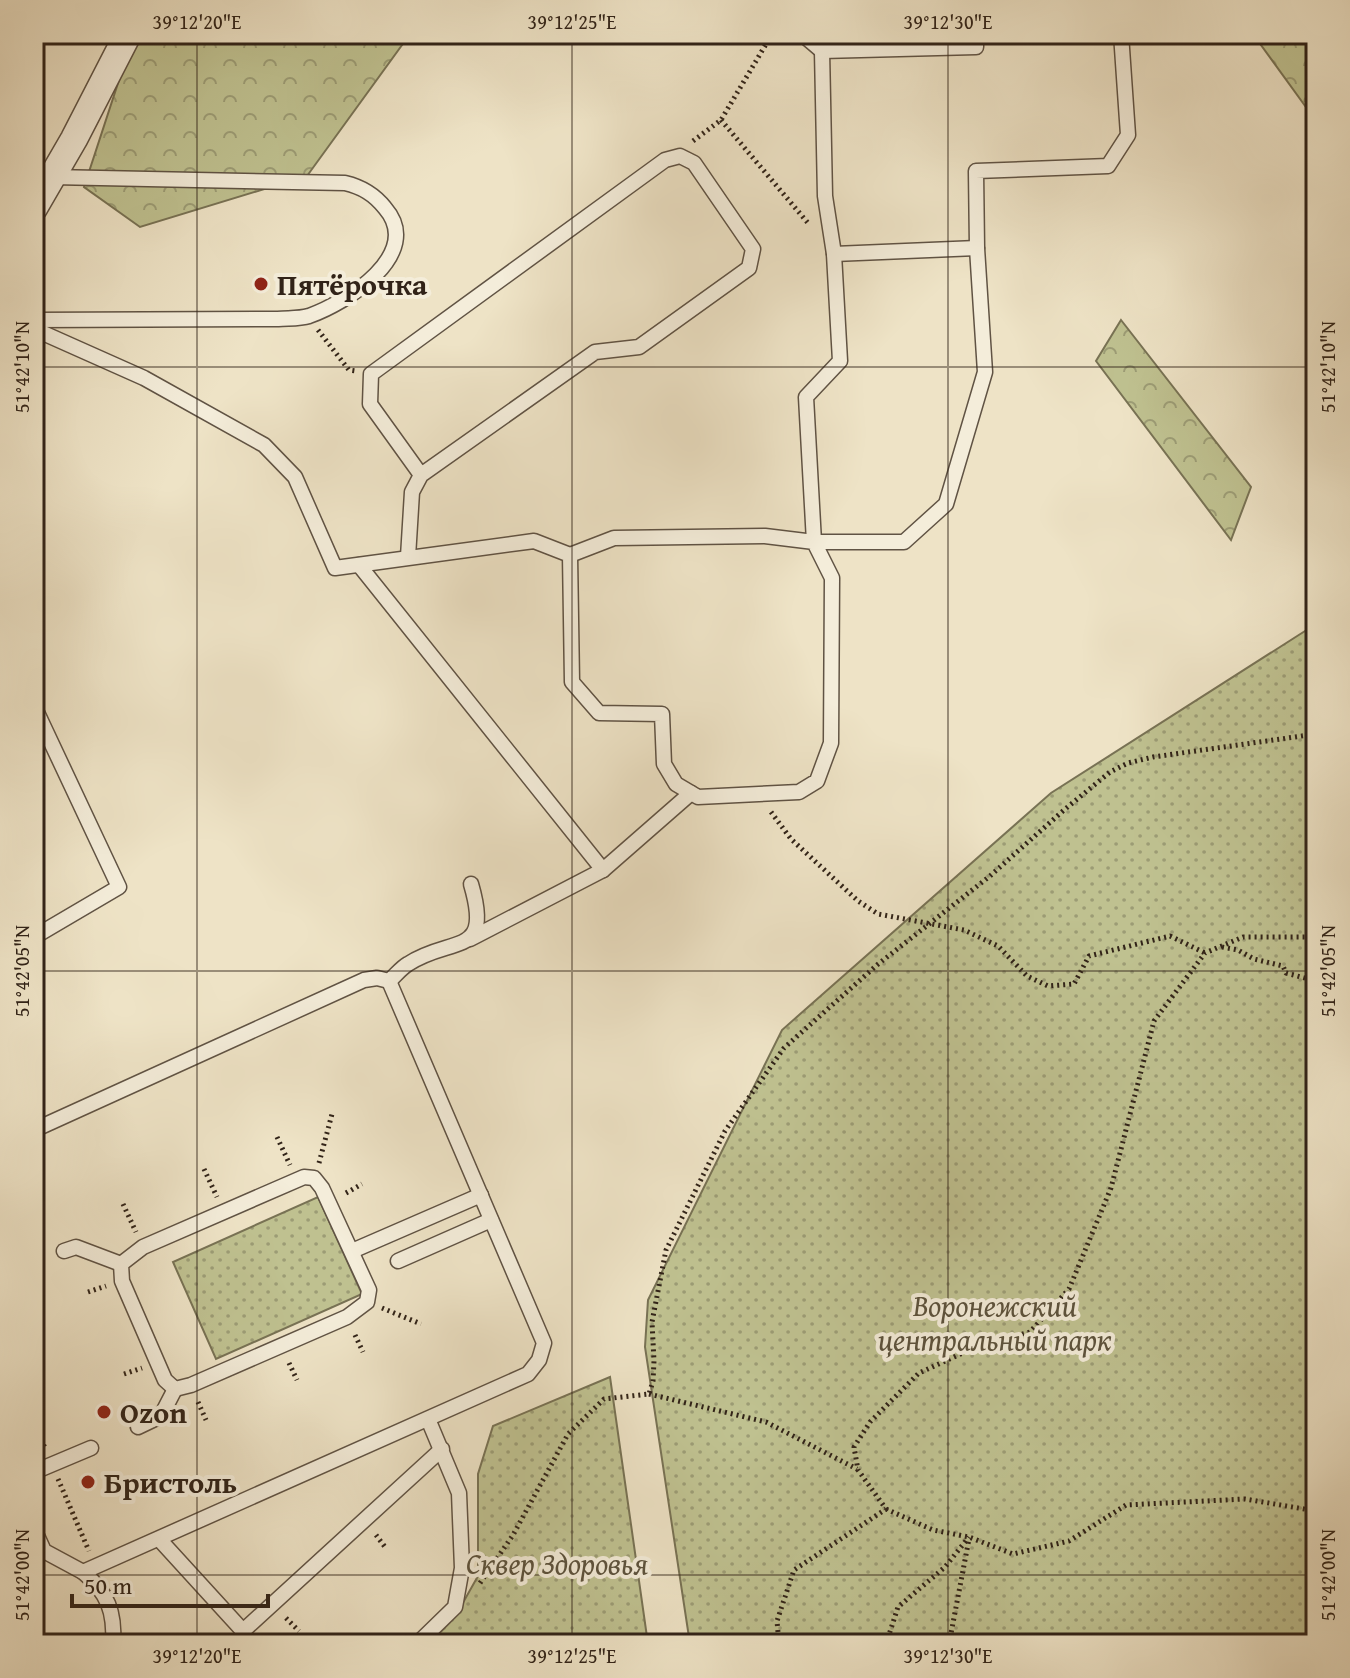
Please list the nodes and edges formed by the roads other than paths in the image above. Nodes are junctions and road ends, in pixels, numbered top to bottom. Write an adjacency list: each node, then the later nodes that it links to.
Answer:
1 (128, 34): 6 (street)
2 (802, 34): 5 (lane)
3 (976, 34): 5 (lane)
4 (1121, 34): 8 (lane)
5 (822, 51): 9 (lane)
6 (52, 177): 7 (street); 10 (lane)
7 (34, 208)
8 (977, 248): 9 (lane); 13 (lane)
9 (834, 254): 13 (lane)
10 (34, 320)
11 (34, 329): 16 (lane)
12 (421, 475): 12 (lane); 15 (lane)
13 (814, 542): 14 (lane); 18 (lane)
14 (570, 555): 15 (lane); 18 (lane)
15 (408, 557): 16 (lane)
16 (359, 565): 19 (lane)
17 (34, 706): 21 (lane)
18 (691, 793): 19 (lane)
19 (603, 870): 22 (lane)
20 (471, 884): 22 (lane)
21 (34, 937)
22 (470, 939): 23 (lane)
23 (389, 981): 24 (lane); 25 (lane)
24 (34, 1130)
25 (481, 1195): 26 (lane); 28 (lane)
26 (491, 1220): 29 (lane); 32 (lane)
27 (64, 1251): 30 (lane)
28 (352, 1251): 30 (lane); 31 (lane)
29 (398, 1261)
30 (121, 1264): 31 (lane)
31 (175, 1389): 33 (lane)
32 (428, 1419): 35 (lane); 38 (lane)
33 (138, 1427)
34 (91, 1448): 36 (lane)
35 (442, 1449): 38 (lane); 41 (lane)
36 (34, 1472)
37 (34, 1529): 39 (lane)
38 (159, 1539): 39 (lane)
39 (89, 1570): 40 (lane)
40 (113, 1644)
41 (417, 1644)

